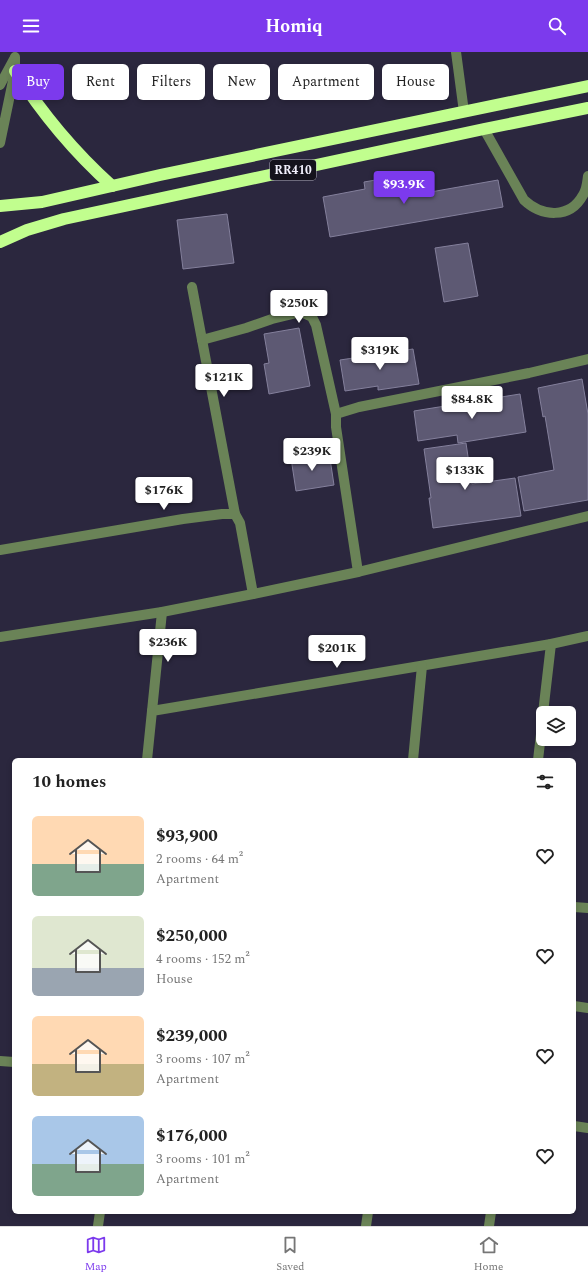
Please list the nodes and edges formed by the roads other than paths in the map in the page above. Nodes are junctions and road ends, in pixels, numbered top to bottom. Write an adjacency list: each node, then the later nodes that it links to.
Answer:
1 (456, 52): 8 (street)
2 (16, 55): 3 (street)
3 (0, 85)
4 (12, 85): 10 (street)
5 (588, 86): 8 (highway, RR410)
6 (34, 100): 12 (highway)
7 (588, 108): 9 (highway, RR410)
8 (464, 112): 12 (highway, RR410)
9 (484, 129): 11 (street); 14 (highway, RR410)
10 (0, 143)
11 (588, 176)
12 (112, 186): 13 (highway, RR410)
13 (0, 206)
14 (0, 242)
15 (192, 286): 16 (street)
16 (202, 340): 18 (street); 19 (street)
17 (588, 359): 18 (street)
18 (336, 414): 22 (street)
19 (234, 514): 21 (street); 23 (street)
20 (588, 516): 22 (street)
21 (0, 550)
22 (358, 572): 23 (street)
23 (253, 594): 24 (street)
24 (162, 612): 26 (street); 30 (street)
25 (588, 636): 27 (street)
26 (0, 637)
27 (551, 644): 28 (street); 29 (street)
28 (422, 666): 30 (street); 33 (street)
29 (544, 706)
30 (152, 711): 32 (street)
31 (540, 746): 34 (street)
32 (147, 758)
33 (413, 758)
34 (538, 758)
35 (576, 907): 36 (street)
36 (588, 908)
37 (576, 1006): 38 (street)
38 (588, 1008)
39 (0, 1061): 40 (street)
40 (12, 1062)
41 (576, 1126): 42 (street)
42 (588, 1128)
43 (100, 1214): 46 (street)
44 (368, 1214): 47 (street)
45 (491, 1214): 48 (street)
46 (98, 1226)
47 (366, 1226)
48 (489, 1226)

